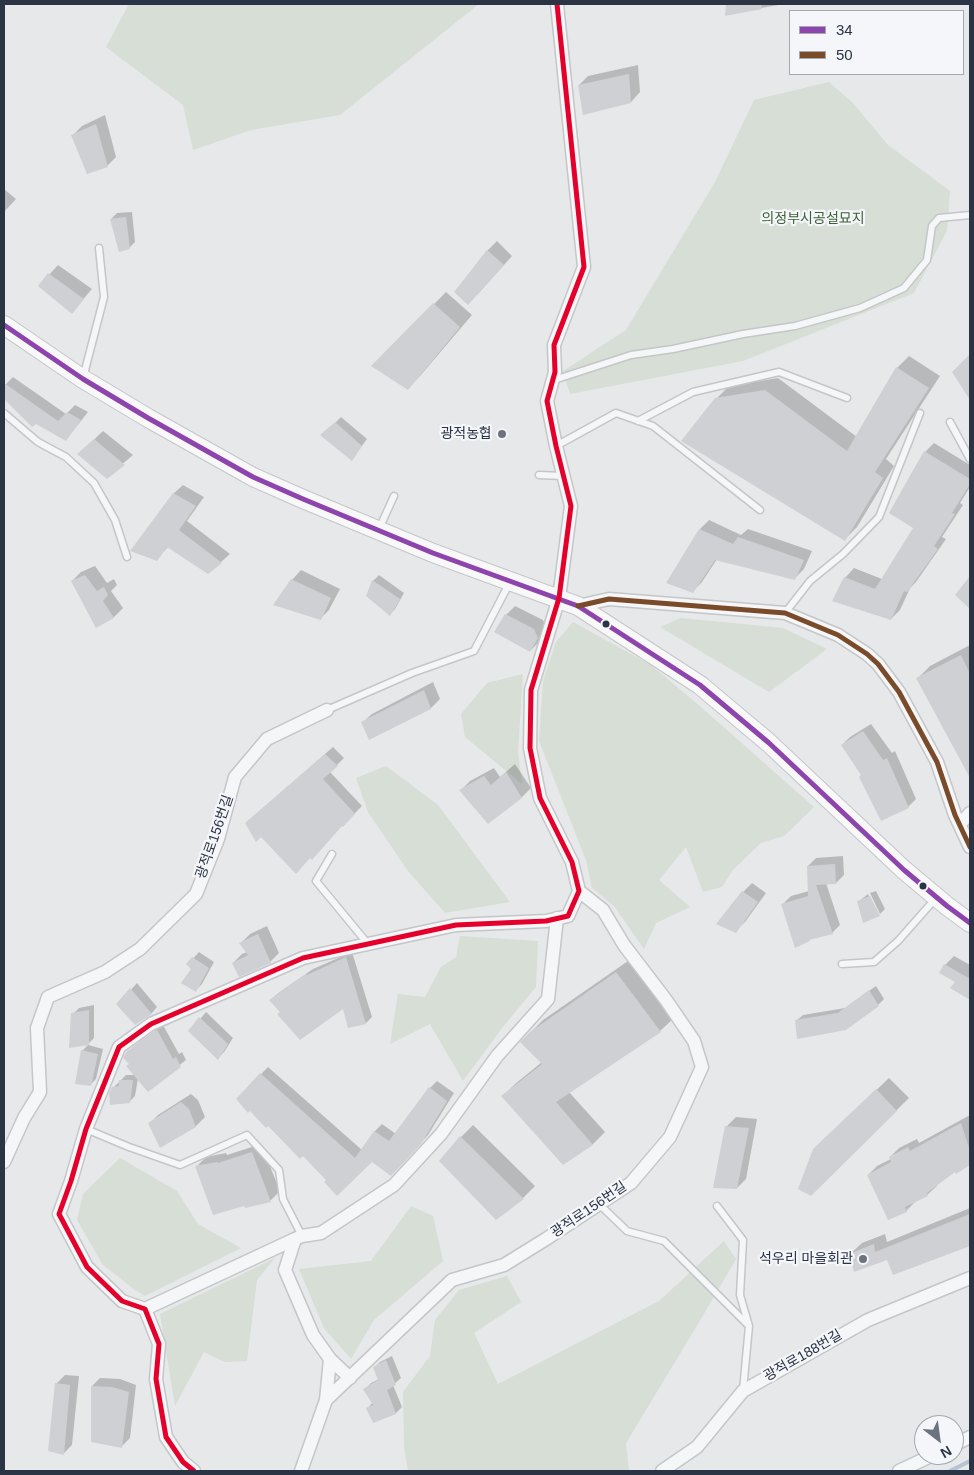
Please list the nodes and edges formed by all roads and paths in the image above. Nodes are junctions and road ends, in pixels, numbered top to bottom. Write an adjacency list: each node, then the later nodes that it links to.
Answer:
1 (557, 4): 6 (street)
2 (970, 215): 6 (lane)
3 (99, 248): 5 (lane)
4 (4, 325): 5 (main road)
5 (83, 379): 18 (main road)
6 (552, 380): 12 (street)
7 (847, 398): 10 (lane)
8 (4, 413): 19 (lane)
9 (920, 413): 23 (lane)
10 (638, 421): 12 (lane); 17 (lane)
11 (950, 422): 13 (lane)
12 (556, 446): 15 (street)
13 (970, 459)
14 (539, 475): 15 (lane)
15 (564, 476): 21 (street)
16 (394, 496): 18 (lane)
17 (760, 510)
18 (378, 530): 20 (main road)
19 (127, 557)
20 (511, 581): 21 (main road); 24 (lane)
21 (559, 598): 22 (main road); 29 (street)
22 (578, 606): 23 (street); 30 (main road)
23 (785, 613): 26 (street)
24 (327, 710): 36 (street, 광적로156번길)
25 (970, 813): 26 (street)
26 (960, 824): 27 (street)
27 (970, 847)
28 (332, 854): 33 (lane)
29 (578, 891): 31 (street); 37 (street, 광적로156번길)
30 (937, 898): 32 (main road); 34 (lane)
31 (557, 918): 33 (street); 39 (street)
32 (970, 923)
33 (369, 945): 35 (street)
34 (842, 964)
35 (86, 1129): 39 (lane); 41 (street)
36 (4, 1162)
37 (599, 1204): 42 (lane); 44 (street, 광적로156번길)
38 (717, 1206): 42 (lane)
39 (298, 1238): 41 (street); 43 (street)
40 (970, 1278): 45 (street, 광적로188번길)
41 (145, 1308): 48 (street)
42 (749, 1326): 45 (lane)
43 (330, 1359): 44 (street); 46 (street)
44 (350, 1378): 46 (street, 광적로156번길)
45 (743, 1391): 50 (street, 광적로188번길)
46 (326, 1400): 49 (street, 광적로156번길)
47 (914, 1464): 51 (street)
48 (194, 1471)
49 (301, 1471)
50 (662, 1471)
51 (899, 1471)

